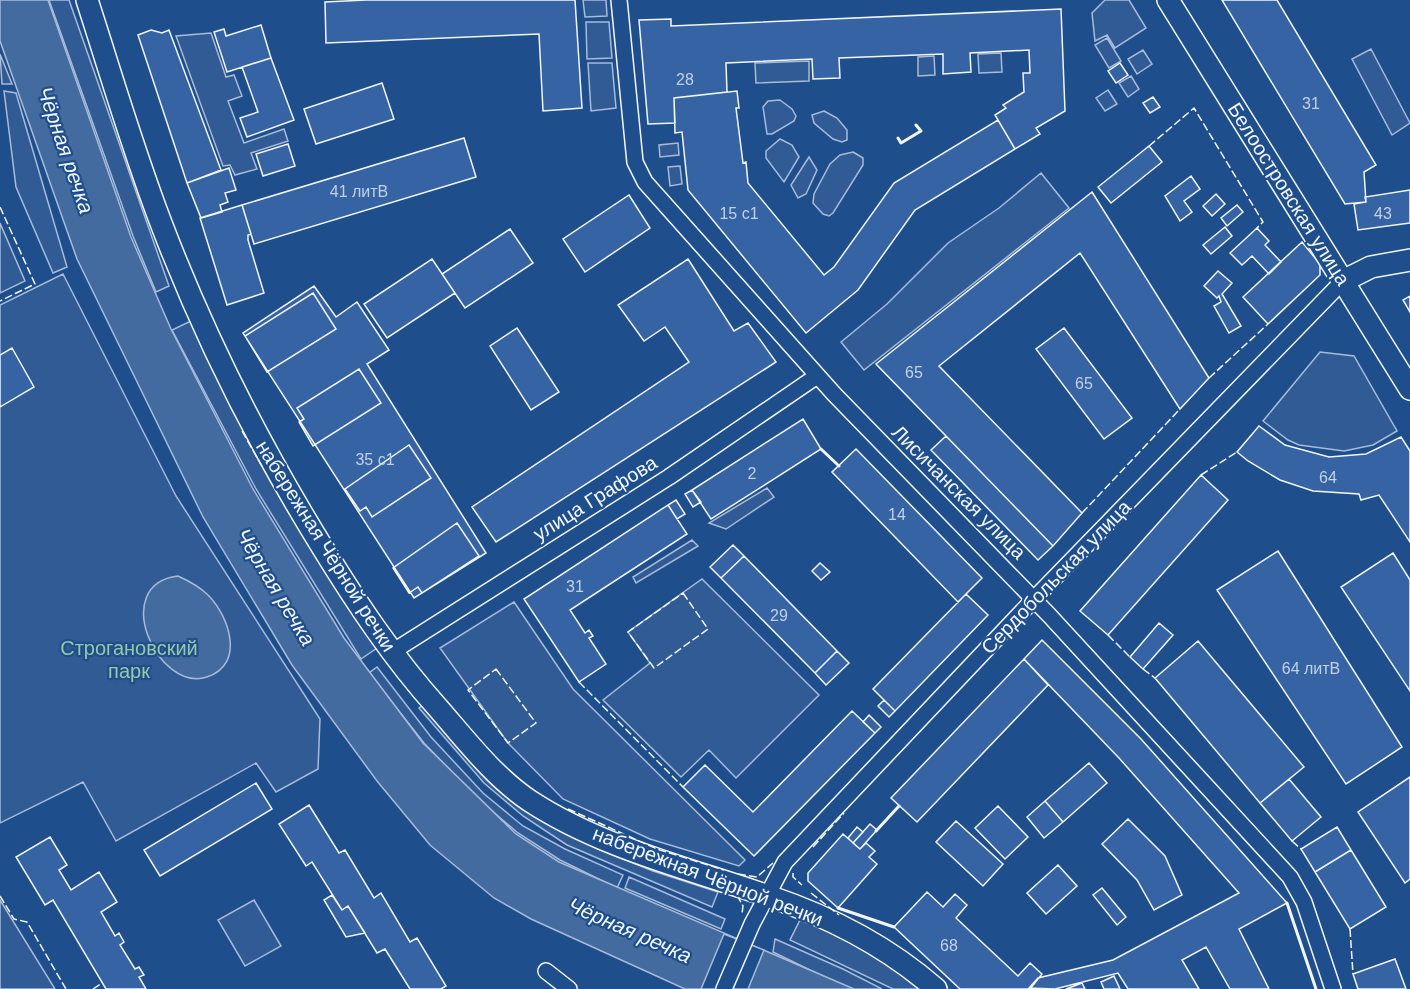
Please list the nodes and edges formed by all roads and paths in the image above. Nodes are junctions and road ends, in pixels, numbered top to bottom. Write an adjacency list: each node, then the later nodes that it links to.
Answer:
1 (87, 0): 9 (street, набережная Чёрной речки)
2 (619, 0): 6 (street, Лисичанская улица)
3 (1168, 0): 5 (street, Белоостровская улица)
4 (1410, 261): 5 (street, Сердобольская улица)
5 (1343, 281): 7 (street, Белоостровская улица); 8 (street, Сердобольская улица)
6 (818, 376): 8 (street, Лисичанская улица); 9 (street, улица Графова)
7 (1410, 389)
8 (1034, 599): 10 (street, Сердобольская улица); 15 (street, Лисичанская улица)
9 (392, 652): 10 (street, набережная Чёрной речки)
10 (768, 896): 13 (street, Сердобольская улица); 14 (street, набережная Чёрной речки)
11 (546, 971): 12 (street)
12 (569, 989)
13 (724, 989)
14 (936, 989)
15 (1333, 989)

